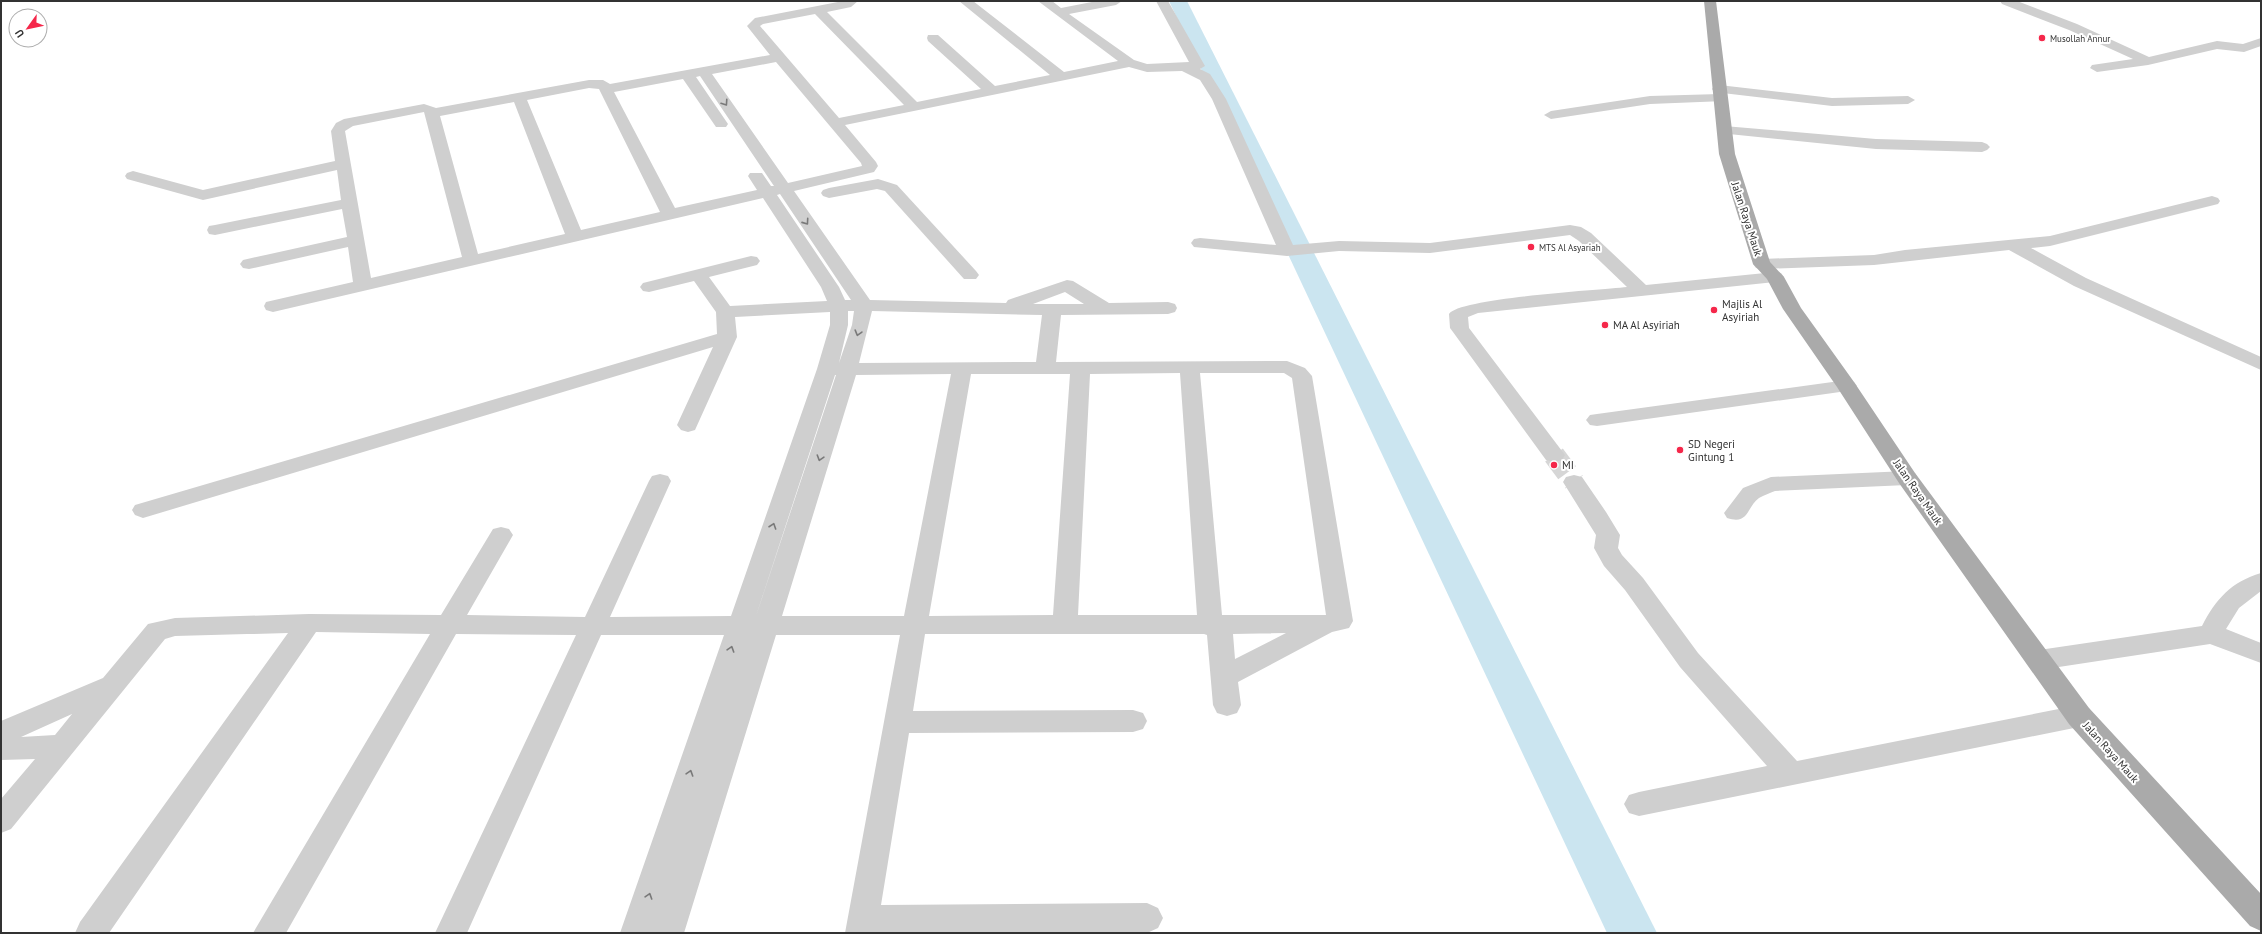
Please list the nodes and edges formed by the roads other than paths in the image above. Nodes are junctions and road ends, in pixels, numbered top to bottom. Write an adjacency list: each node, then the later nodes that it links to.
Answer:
1 (852, 1): 8 (street)
2 (965, 1): 20 (street)
3 (1044, 1): 10 (street)
4 (1116, 1): 9 (street)
5 (1162, 1): 17 (street)
6 (1710, 1): 23 (main road, Jalan Raya Mauk)
7 (2006, 1): 15 (street)
8 (818, 5): 14 (street); 26 (street)
9 (1093, 5): 10 (street); 13 (street)
10 (1059, 12): 13 (street)
11 (933, 38): 22 (street)
12 (2261, 42): 15 (street)
13 (1110, 50): 16 (street)
14 (780, 57): 19 (street); 29 (street)
15 (2148, 61): 18 (street)
16 (1129, 63): 17 (street); 20 (street)
17 (1185, 67): 44 (street)
18 (2097, 68)
19 (695, 72): 21 (street); 34 (street)
20 (1061, 77): 22 (street)
21 (606, 88): 24 (street); 37 (street)
22 (992, 91): 26 (street)
23 (1720, 93): 25 (street); 28 (street); 30 (main road, Jalan Raya Mauk)
24 (518, 97): 27 (street); 39 (street)
25 (1908, 100)
26 (913, 106): 29 (street)
27 (432, 113): 32 (street); 45 (street)
28 (1551, 115)
29 (835, 123): 34 (street)
30 (1724, 130): 31 (street); 48 (main road, Jalan Raya Mauk)
31 (1982, 147)
32 (344, 164): 33 (street); 36 (street)
33 (133, 176)
34 (779, 197): 37 (street); 42 (street); 50 (street); 55 (street, one-way to 55); 56 (street)
35 (2212, 200): 43 (street)
36 (350, 203): 38 (street); 40 (street)
37 (670, 215): 39 (street)
38 (215, 230)
39 (575, 237): 45 (street)
40 (356, 240): 47 (street); 51 (street)
41 (1200, 243): 44 (street)
42 (607, 245)
43 (2013, 245): 48 (street); 63 (street)
44 (1292, 250): 53 (street)
45 (471, 260): 51 (street)
46 (751, 261): 49 (street)
47 (249, 264)
48 (1768, 271): 53 (street); 69 (main road, Jalan Raya Mauk)
49 (699, 275): 52 (street); 61 (street)
50 (970, 275)
51 (363, 285): 54 (street)
52 (650, 288)
53 (1642, 291): 72 (street)
54 (273, 306)
55 (864, 306): 56 (street); 57 (street); 66 (street, one-way to 66)
56 (839, 307): 61 (street); 66 (street)
57 (1003, 308): 59 (street); 60 (street)
58 (1168, 308): 60 (street)
59 (1052, 310): 60 (street); 68 (street)
60 (1107, 310)
61 (725, 312): 62 (street)
62 (727, 336): 71 (street); 76 (street)
63 (2261, 364)
64 (1080, 367): 65 (street); 68 (street); 82 (street)
65 (1189, 367): 83 (street); 87 (street)
66 (837, 368): 67 (street); 85 (street, one-way to 66); 86 (street, one-way to 86)
67 (962, 368): 68 (street); 88 (street)
68 (1045, 369)
69 (1847, 386): 70 (street); 73 (main road, Jalan Raya Mauk)
70 (1597, 420)
71 (688, 425)
72 (1554, 455)
73 (1907, 478): 77 (street); 91 (main road, Jalan Raya Mauk)
74 (660, 481): 84 (street)
75 (1574, 482): 101 (street)
76 (144, 510)
77 (1735, 513)
78 (501, 535): 81 (street)
79 (2261, 582): 89 (street)
80 (309, 623): 81 (street); 93 (street); 107 (street)
81 (449, 624): 84 (street); 108 (street)
82 (1065, 624): 87 (street); 88 (street)
83 (1328, 624): 87 (street); 92 (street)
84 (593, 626): 85 (street); 109 (street)
85 (738, 626): 86 (street); 110 (street, one-way to 85)
86 (767, 626): 88 (street); 111 (street)
87 (1215, 626): 92 (street)
88 (914, 627): 97 (street)
89 (2211, 634): 90 (street); 91 (street)
90 (2261, 652)
91 (2039, 660): 95 (main road, Jalan Raya Mauk)
92 (1224, 677): 94 (street)
93 (112, 685): 98 (street); 99 (street)
94 (1227, 705)
95 (2079, 716): 101 (street); 104 (main road, Jalan Raya Mauk)
96 (1133, 721): 97 (street)
97 (897, 722): 106 (street)
98 (1, 733)
99 (62, 746): 100 (street); 103 (street)
100 (1, 749)
101 (1791, 774): 102 (street)
102 (1639, 804)
103 (1, 820)
104 (2261, 916)
105 (1147, 918): 106 (street)
106 (862, 926)
107 (91, 933)
108 (269, 933)
109 (451, 933)
110 (636, 933)
111 (668, 933)

